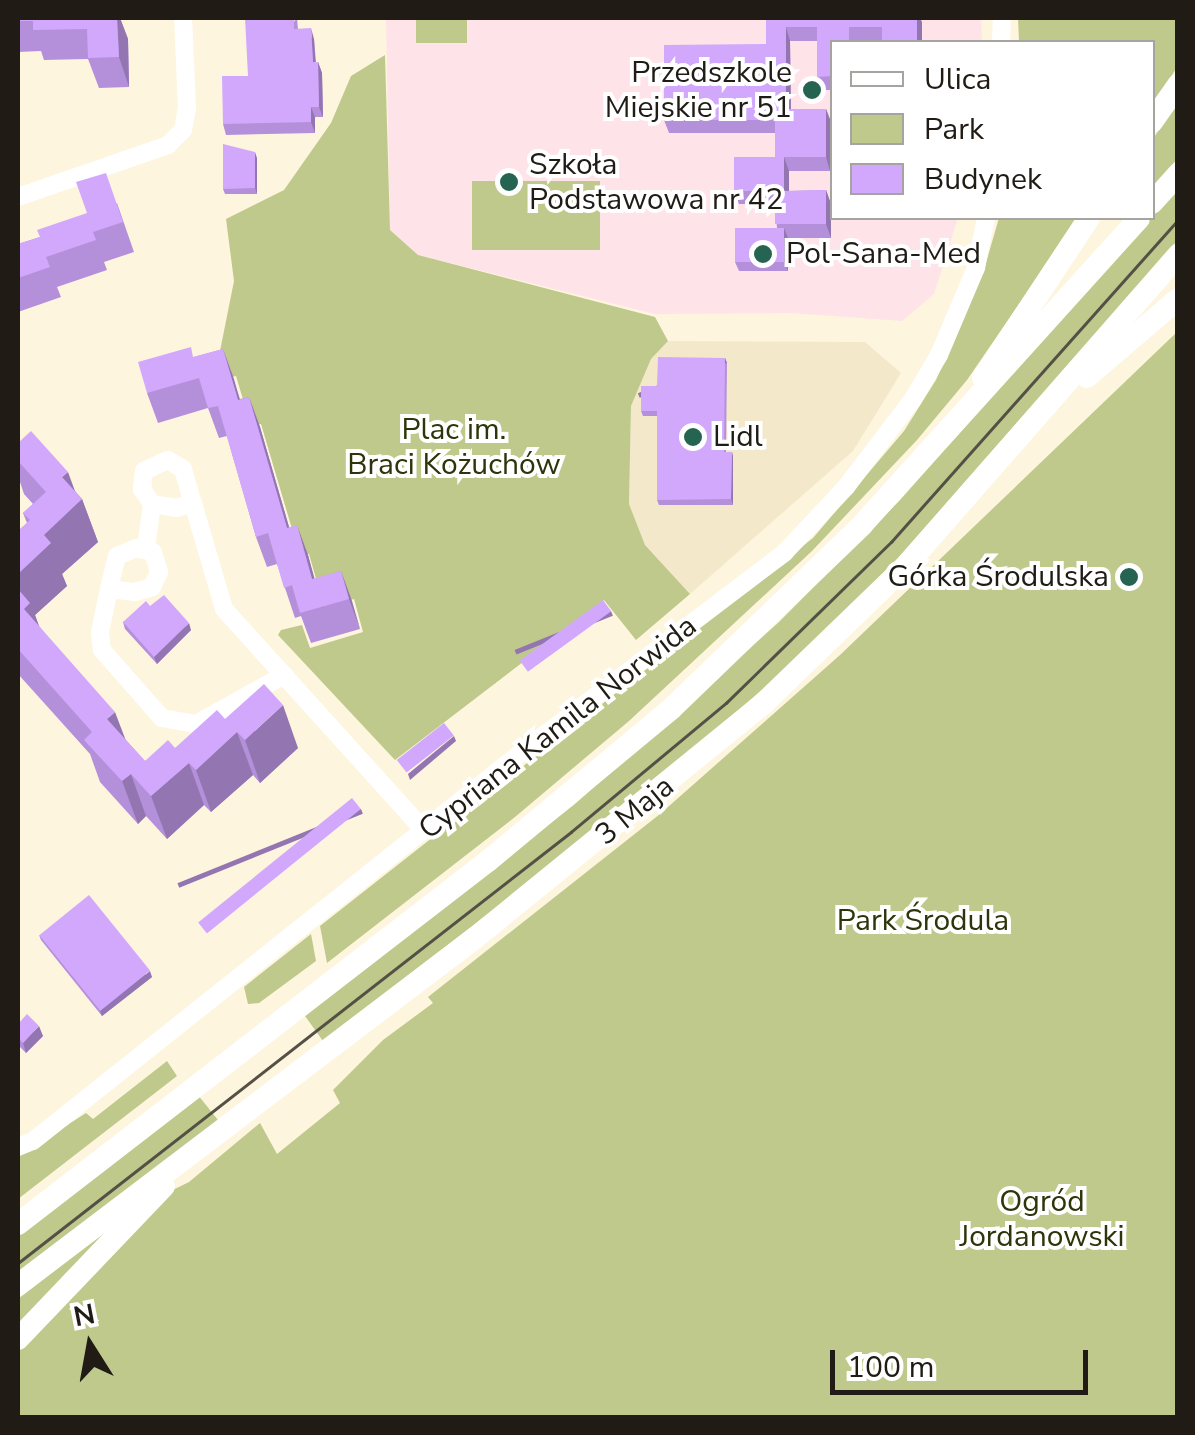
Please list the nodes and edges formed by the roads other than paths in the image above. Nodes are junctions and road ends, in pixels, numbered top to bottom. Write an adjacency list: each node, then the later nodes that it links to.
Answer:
1 (184, 18): 5 (street)
2 (1178, 85): 3 (main road)
3 (1155, 118)
4 (1178, 174): 6 (main road)
5 (18, 197)
6 (1155, 199)
7 (986, 220): 19 (street, Cypriana Kamila Norwida)
8 (1088, 220): 12 (main road)
9 (1137, 220): 12 (main road, 3 Maja)
10 (1178, 255): 13 (main road, 3 Maja)
11 (1178, 299): 13 (main road)
12 (959, 420): 22 (main road, 3 Maja)
13 (1035, 421): 21 (main road, 3 Maja)
14 (194, 503): 15 (street); 15 (street); 18 (street)
15 (152, 504): 16 (street)
16 (146, 548): 17 (street); 17 (street)
17 (109, 589): 18 (street)
18 (284, 675): 19 (street)
19 (424, 830): 20 (street, Cypriana Kamila Norwida)
20 (18, 1147)
21 (190, 1154): 23 (main road, 3 Maja); 24 (main road)
22 (18, 1224)
23 (18, 1285)
24 (18, 1339)

